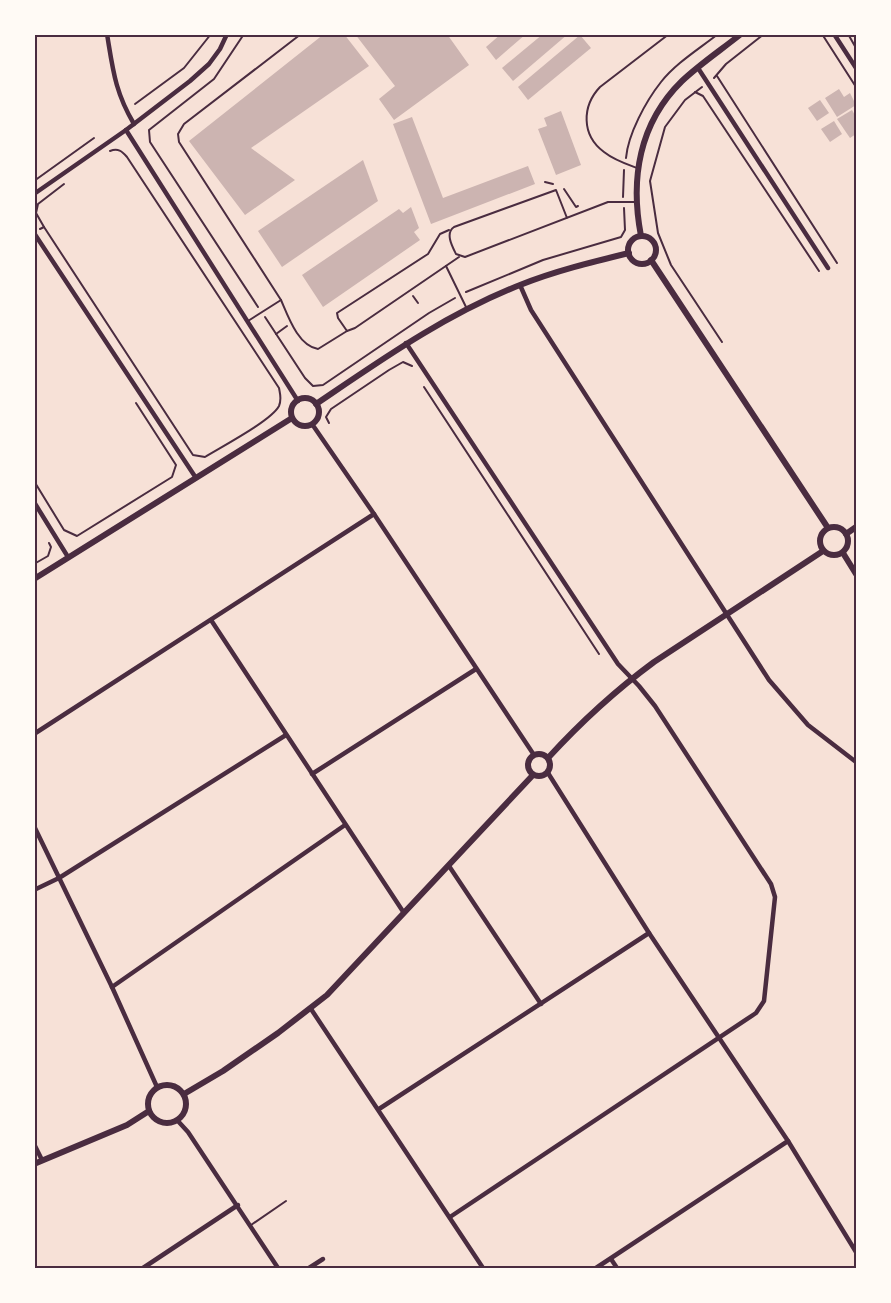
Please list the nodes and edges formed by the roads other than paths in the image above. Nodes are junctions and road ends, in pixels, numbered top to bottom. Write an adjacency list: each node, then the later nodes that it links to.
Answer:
1 (107, 34): 9 (street)
2 (227, 34): 9 (street)
3 (301, 34): 24 (lane)
4 (669, 34): 11 (lane)
5 (741, 34): 7 (street)
6 (834, 34): 8 (street)
7 (698, 68): 11 (street); 22 (street)
8 (856, 68)
9 (134, 124): 10 (street)
10 (126, 130): 12 (street); 26 (street)
11 (638, 168): 13 (street)
12 (34, 194)
13 (636, 202): 14 (lane); 17 (street)
14 (567, 218): 15 (lane); 19 (lane)
15 (450, 230): 19 (lane); 27 (lane)
16 (34, 233): 33 (street)
17 (642, 236): 18 (street); 20 (street)
18 (629, 253): 20 (street); 23 (street)
19 (459, 257): 21 (lane)
20 (651, 260): 37 (street)
21 (446, 266): 25 (lane); 27 (lane)
22 (828, 268)
23 (520, 285): 25 (street); 44 (street)
24 (281, 300): 26 (lane); 27 (lane)
25 (467, 310): 28 (street)
26 (248, 321): 29 (street)
27 (347, 331)
28 (406, 344): 30 (street); 47 (street)
29 (298, 401): 30 (street); 31 (street)
30 (316, 404): 32 (street)
31 (292, 418): 32 (street); 33 (street)
32 (312, 424): 35 (street)
33 (196, 478): 41 (street)
34 (34, 502): 41 (street)
35 (374, 514): 45 (street); 46 (street)
36 (856, 527): 38 (street)
37 (828, 528): 38 (street); 39 (street)
38 (846, 534): 40 (street)
39 (823, 551): 40 (street); 44 (street)
40 (843, 553): 42 (street)
41 (68, 557): 43 (street)
42 (856, 574)
43 (34, 579)
44 (727, 614): 47 (street); 52 (street)
45 (211, 620): 48 (street); 49 (street)
46 (476, 669): 50 (street); 54 (street)
47 (632, 678): 51 (street); 66 (street)
48 (34, 734)
49 (286, 735): 54 (street); 59 (street)
50 (534, 755): 51 (street); 55 (street)
51 (548, 758): 53 (street)
52 (856, 762)
53 (548, 773): 55 (street); 62 (street)
54 (312, 774): 56 (street)
55 (533, 775): 58 (street)
56 (345, 825): 61 (street); 63 (street)
57 (34, 826): 59 (street)
58 (449, 866): 61 (street); 64 (street)
59 (59, 878): 60 (street); 63 (street)
60 (34, 890)
61 (404, 914): 65 (street)
62 (649, 933): 64 (street); 66 (street)
63 (112, 987): 67 (street)
64 (541, 1004): 69 (street)
65 (311, 1009): 68 (street); 69 (street)
66 (719, 1037): 72 (street); 78 (street)
67 (157, 1087): 68 (street); 70 (street)
68 (184, 1094): 71 (street)
69 (379, 1109): 78 (street)
70 (149, 1111): 71 (street); 74 (street)
71 (177, 1120): 77 (street)
72 (788, 1141): 80 (street); 82 (street)
73 (34, 1144): 74 (street)
74 (42, 1160): 75 (street)
75 (34, 1164)
76 (286, 1202): 79 (lane)
77 (238, 1205): 79 (street); 83 (street)
78 (450, 1217): 86 (street)
79 (251, 1226): 84 (street)
80 (856, 1252)
81 (323, 1259): 85 (street)
82 (611, 1259): 87 (street); 88 (street)
83 (144, 1269)
84 (278, 1269)
85 (309, 1269)
86 (483, 1269)
87 (596, 1269)
88 (617, 1269)

